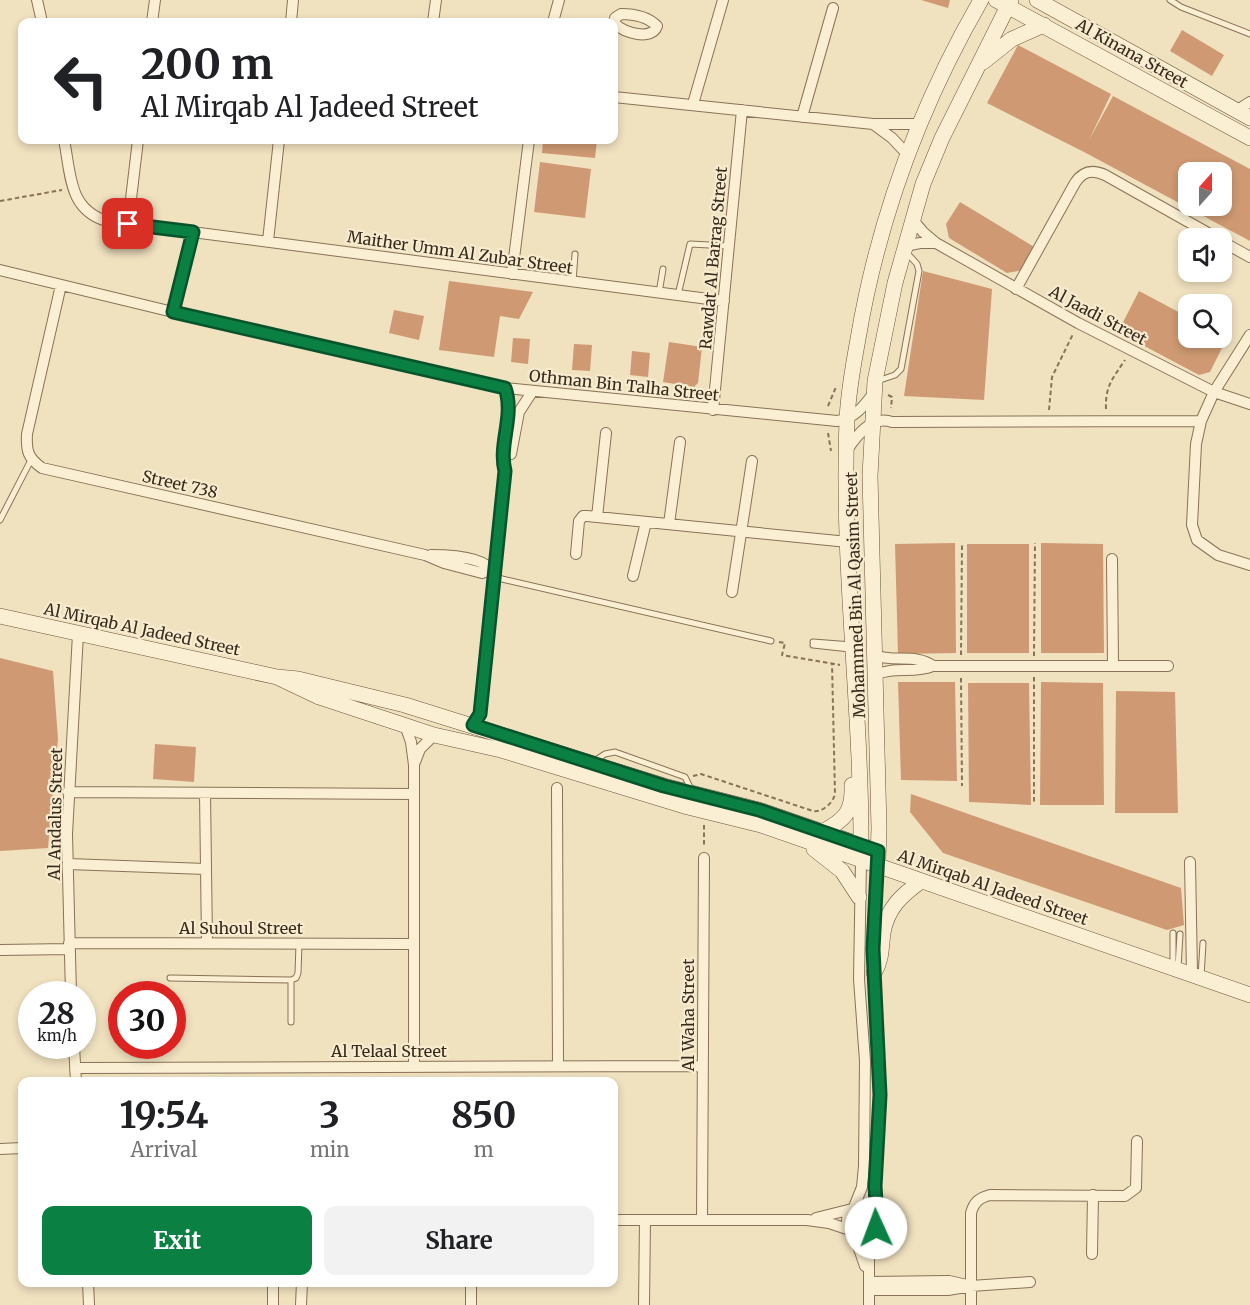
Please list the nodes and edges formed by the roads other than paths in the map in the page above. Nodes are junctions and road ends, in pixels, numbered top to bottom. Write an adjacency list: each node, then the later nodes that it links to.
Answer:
1 (37, 0): 13 (street)
2 (155, 0): 14 (street)
3 (293, 0): 15 (street)
4 (436, 0): 16 (street)
5 (559, 0): 17 (street)
6 (723, 0): 24 (street)
7 (981, 0): 30 (street, Mohammed Bin Al Qasim Street)
8 (1037, 0): 18 (street, Al Kinana Street)
9 (1053, 0): 18 (street)
10 (1170, 0): 20 (lane)
11 (1005, 2): 19 (street, Al Kinana Street); 21 (street, Mohammed Bin Al Qasim Street)
12 (833, 8): 27 (street)
13 (41, 18)
14 (153, 18)
15 (291, 18)
16 (434, 18)
17 (554, 18)
18 (1075, 20): 26 (street, Al Kinana Street)
19 (1044, 25): 21 (street); 31 (street, Al Kinana Street)
20 (1250, 34)
21 (976, 68): 37 (street, Mohammed Bin Al Qasim Street)
22 (618, 97): 24 (street)
23 (1250, 102): 26 (street)
24 (693, 104): 25 (street)
25 (742, 110): 27 (street); 43 (street, Rawdat Al Barrag Street)
26 (1236, 111): 28 (street, Al Kinana Street)
27 (802, 117): 29 (street)
28 (1250, 118)
29 (873, 124): 30 (street); 36 (street)
30 (921, 124): 36 (street, Mohammed Bin Al Qasim Street)
31 (1250, 138)
32 (65, 144): 38 (street, Maither Umm Al Zubar Street)
33 (138, 144): 38 (street)
34 (279, 144): 41 (street)
35 (529, 144): 50 (street)
36 (908, 155): 63 (street, Mohammed Bin Al Qasim Street)
37 (912, 219): 42 (street, Al Jaadi Street); 44 (street, Mohammed Bin Al Qasim Street)
38 (128, 224): 40 (street, Maither Umm Al Zubar Street)
39 (1199, 228): 53 (street)
40 (193, 232): 41 (street, Maither Umm Al Zubar Street); 57 (street)
41 (268, 241): 50 (street, Maither Umm Al Zubar Street)
42 (936, 243): 44 (street); 53 (street, Al Jaadi Street)
43 (729, 246): 55 (lane); 56 (street, Rawdat Al Barrag Street)
44 (904, 247): 59 (street, Mohammed Bin Al Qasim Street); 59 (lane)
45 (1232, 247): 47 (street)
46 (575, 254): 51 (lane)
47 (1250, 257)
48 (663, 269): 54 (lane)
49 (0, 270): 52 (street, Othman Bin Talha Street)
50 (512, 274): 51 (street, Maither Umm Al Zubar Street)
51 (573, 282): 54 (street, Maither Umm Al Zubar Street)
52 (61, 285): 57 (street, Othman Bin Talha Street); 75 (street)
53 (1016, 289): 62 (street, Al Jaadi Street)
54 (659, 293): 55 (street, Maither Umm Al Zubar Street)
55 (678, 295): 56 (street, Maither Umm Al Zubar Street)
56 (724, 301): 65 (street, Rawdat Al Barrag Street)
57 (173, 312): 60 (street, Othman Bin Talha Street)
58 (1250, 335): 62 (street)
59 (874, 387): 67 (street); 70 (street, Mohammed Bin Al Qasim Street)
60 (505, 388): 61 (street, Othman Bin Talha Street); 77 (street)
61 (532, 392): 65 (street, Othman Bin Talha Street); 77 (street)
62 (1214, 392): 64 (street, Al Jaadi Street); 68 (street)
63 (849, 398): 66 (street); 67 (street, Mohammed Bin Al Qasim Street)
64 (1250, 404)
65 (714, 410): 66 (street, Othman Bin Talha Street)
66 (827, 418): 67 (street, Othman Bin Talha Street)
67 (847, 419): 74 (street, Mohammed Bin Al Qasim Street)
68 (1201, 421): 69 (street); 86 (street)
69 (892, 422): 70 (street); 72 (street)
70 (872, 423): 72 (street, Mohammed Bin Al Qasim Street); 74 (street)
71 (606, 434): 78 (street)
72 (871, 440): 95 (street, Mohammed Bin Al Qasim Street)
73 (680, 442): 81 (street)
74 (847, 450): 83 (street, Mohammed Bin Al Qasim Street)
75 (31, 460): 79 (lane); 87 (street, Street 738)
76 (753, 461): 82 (street)
77 (505, 471): 87 (street)
78 (597, 517): 80 (street); 84 (street)
79 (0, 520)
80 (646, 522): 81 (street); 88 (street)
81 (669, 524): 82 (street)
82 (743, 532): 83 (street); 89 (street)
83 (848, 542): 94 (street, Mohammed Bin Al Qasim Street)
84 (576, 554)
85 (1112, 559): 97 (street)
86 (1250, 565)
87 (494, 569): 92 (lane); 103 (street)
88 (633, 576)
89 (732, 592)
90 (0, 616): 91 (street, Al Mirqab Al Jadeed Street)
91 (78, 634): 100 (street, Al Mirqab Al Jadeed Street); 109 (street, Al Andalus Street)
92 (771, 641)
93 (813, 643): 94 (lane)
94 (853, 647): 105 (street, Mohammed Bin Al Qasim Street)
95 (874, 655): 96 (street); 99 (street, Mohammed Bin Al Qasim Street)
96 (933, 666): 97 (street); 99 (street)
97 (1113, 666): 98 (street)
98 (1168, 666)
99 (875, 675): 117 (street, Mohammed Bin Al Qasim Street)
100 (277, 677): 101 (street, Al Mirqab Al Jadeed Street); 103 (street, Al Mirqab Al Jadeed Street)
101 (372, 714): 102 (street, Al Mirqab Al Jadeed Street); 103 (street)
102 (405, 725): 104 (street, Al Mirqab Al Jadeed Street); 107 (street)
103 (473, 725): 106 (street, Al Mirqab Al Jadeed Street)
104 (434, 735): 107 (street); 114 (street, Al Mirqab Al Jadeed Street)
105 (858, 735): 113 (street); 115 (street, Mohammed Bin Al Qasim Street)
106 (591, 763): 112 (street, Al Mirqab Al Jadeed Street); 112 (lane)
107 (414, 765): 111 (street)
108 (557, 788): 140 (street)
109 (68, 792): 110 (street); 119 (street, Al Andalus Street)
110 (205, 793): 111 (street); 120 (street)
111 (414, 794): 128 (street)
112 (694, 795): 113 (street, Al Mirqab Al Jadeed Street)
113 (822, 832): 115 (street, Al Mirqab Al Jadeed Street)
114 (800, 839): 115 (street, Al Mirqab Al Jadeed Street); 122 (street)
115 (861, 853): 117 (street, Al Mirqab Al Jadeed Street); 122 (street, Mohammed Bin Al Qasim Street)
116 (704, 858): 141 (street, Al Waha Street)
117 (878, 858): 121 (street, Al Mirqab Al Jadeed Street); 132 (street, Mohammed Bin Al Qasim Street)
118 (1190, 862): 131 (street)
119 (68, 864): 120 (street); 129 (street, Al Andalus Street)
120 (206, 869): 126 (street)
121 (921, 881): 131 (street, Al Mirqab Al Jadeed Street); 132 (street)
122 (859, 897): 148 (street, Mohammed Bin Al Qasim Street)
123 (1173, 933): 131 (lane)
124 (1180, 934): 131 (lane)
125 (1203, 943): 131 (lane)
126 (207, 944): 127 (street, Al Suhoul Street); 129 (street, Al Suhoul Street)
127 (299, 944): 128 (street, Al Suhoul Street); 134 (lane)
128 (414, 944): 139 (street)
129 (69, 946): 130 (street, Al Suhoul Street); 135 (street, Al Andalus Street)
130 (0, 950)
131 (1186, 972): 136 (street, Al Mirqab Al Jadeed Street)
132 (874, 973): 149 (street, Mohammed Bin Al Qasim Street)
133 (170, 978): 134 (lane)
134 (291, 980): 137 (lane)
135 (70, 981)
136 (1250, 995)
137 (291, 1022)
138 (75, 1059): 142 (street)
139 (414, 1066): 140 (street, Al Telaal Street); 142 (street, Al Telaal Street)
140 (558, 1066): 141 (street, Al Telaal Street)
141 (703, 1066): 152 (street, Al Waha Street)
142 (75, 1068): 143 (street)
143 (76, 1077)
144 (1137, 1141): 147 (street)
145 (18, 1148): 146 (street)
146 (0, 1149)
147 (1093, 1195): 156 (street); 159 (street)
148 (853, 1208): 149 (street); 153 (street); 154 (street)
149 (876, 1214): 155 (street)
150 (618, 1220): 151 (street)
151 (645, 1220): 152 (street); 168 (street)
152 (702, 1220): 153 (street)
153 (807, 1220): 154 (street)
154 (852, 1232): 155 (street); 158 (street)
155 (874, 1232): 158 (street)
156 (1092, 1254)
157 (1030, 1282): 159 (street)
158 (869, 1284): 159 (street); 169 (street)
159 (971, 1286): 170 (street)
160 (88, 1287): 164 (street)
161 (273, 1287): 165 (street)
162 (302, 1287): 166 (street)
163 (471, 1287): 167 (street)
164 (89, 1305)
165 (273, 1305)
166 (301, 1305)
167 (471, 1305)
168 (644, 1305)
169 (869, 1305)
170 (971, 1305)

